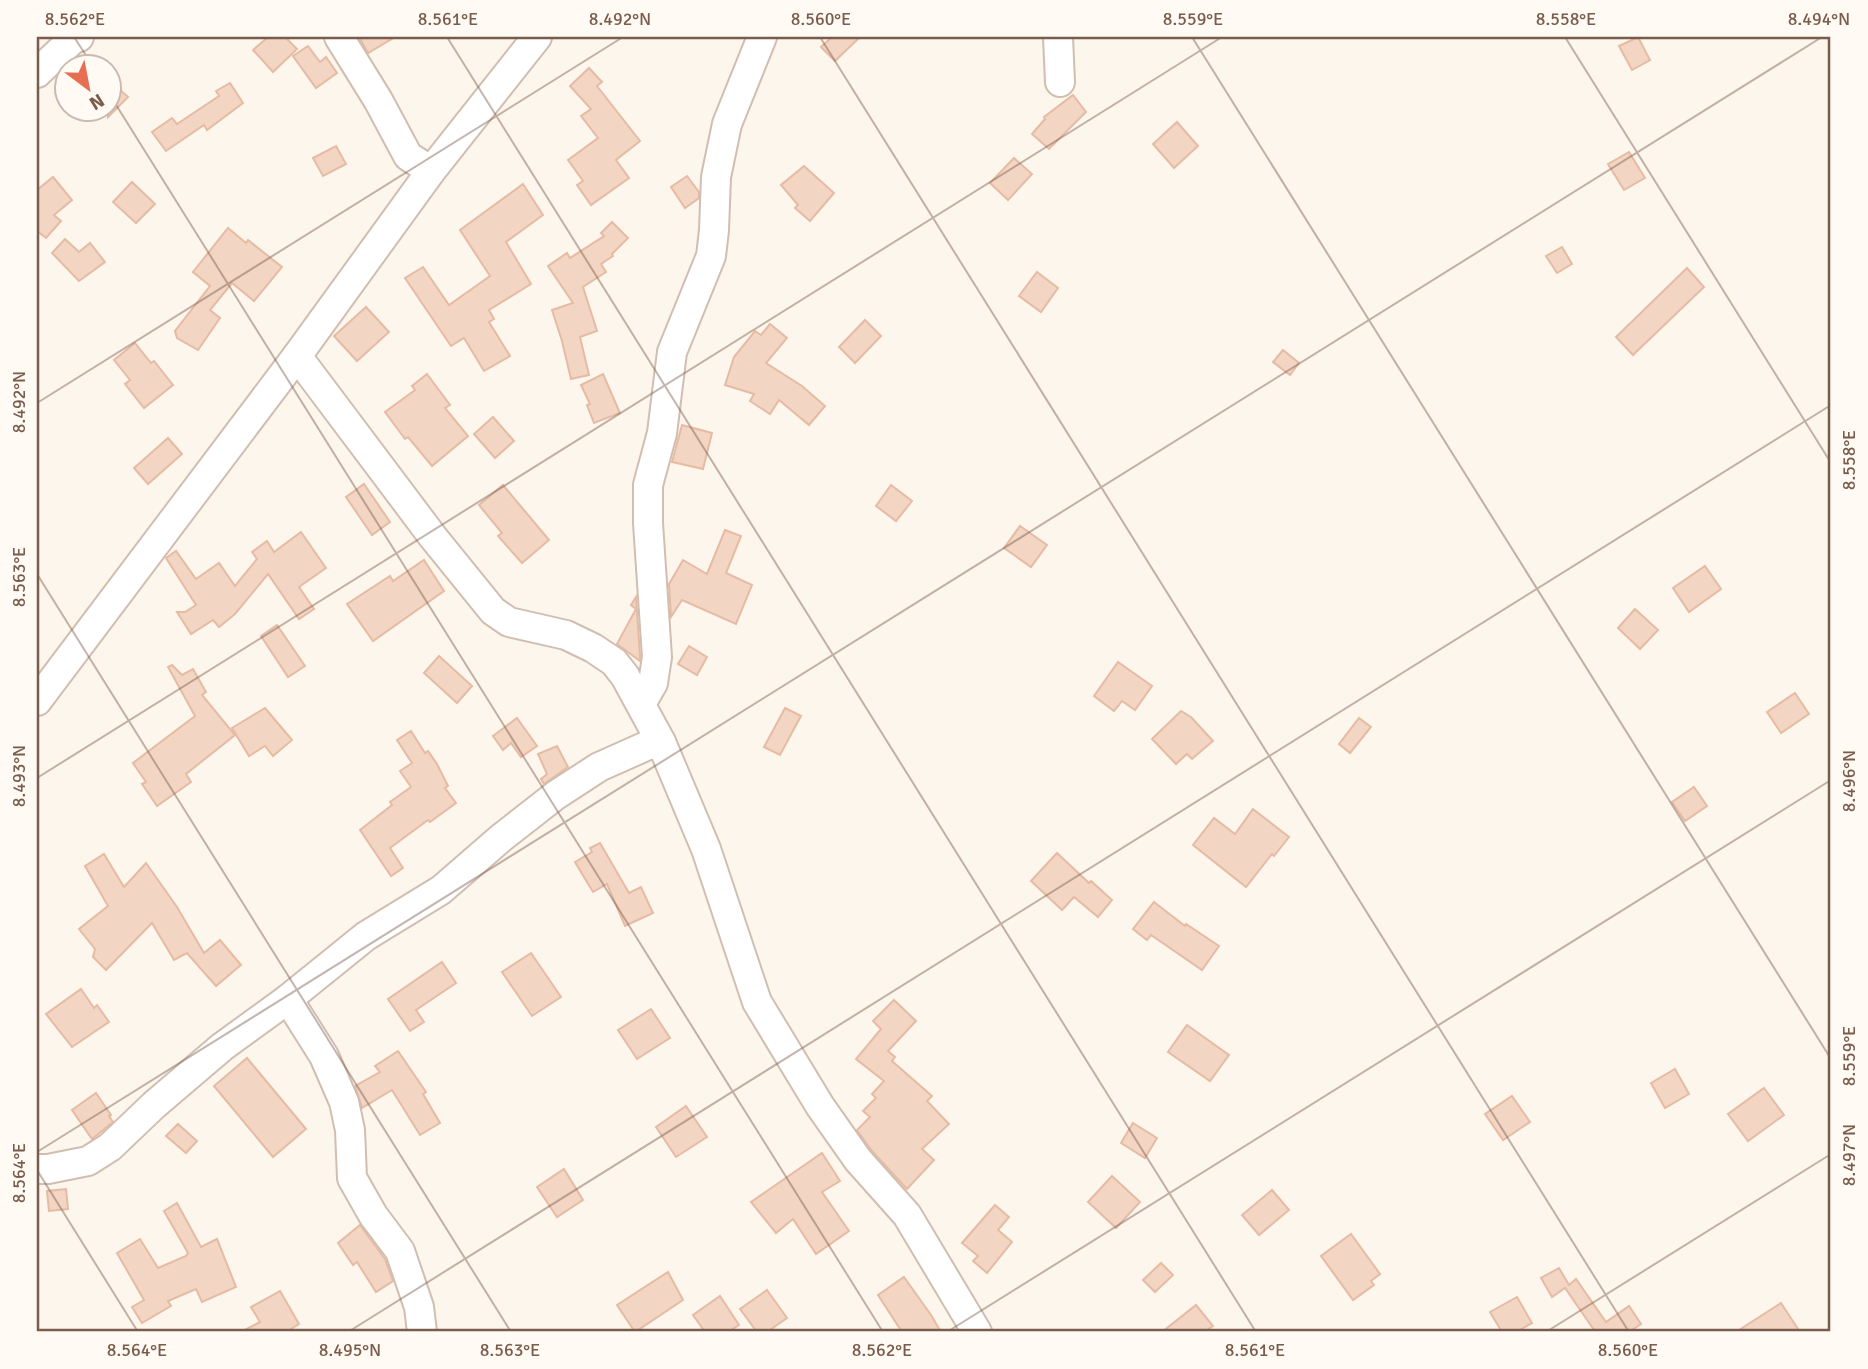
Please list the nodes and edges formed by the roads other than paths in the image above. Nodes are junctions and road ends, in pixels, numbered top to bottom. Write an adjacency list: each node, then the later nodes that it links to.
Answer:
1 (79, 37): 6 (street)
2 (339, 37): 8 (street)
3 (537, 37): 8 (street)
4 (762, 37): 11 (street)
5 (1058, 37): 7 (street)
6 (37, 73)
7 (1060, 82)
8 (431, 171): 9 (street)
9 (297, 356): 10 (street); 12 (street)
10 (625, 676): 11 (street); 13 (street)
11 (654, 678): 13 (street)
12 (37, 701)
13 (641, 704): 14 (street)
14 (661, 743): 15 (street); 18 (street)
15 (288, 999): 16 (street); 17 (street)
16 (37, 1168)
17 (422, 1332)
18 (977, 1332)

